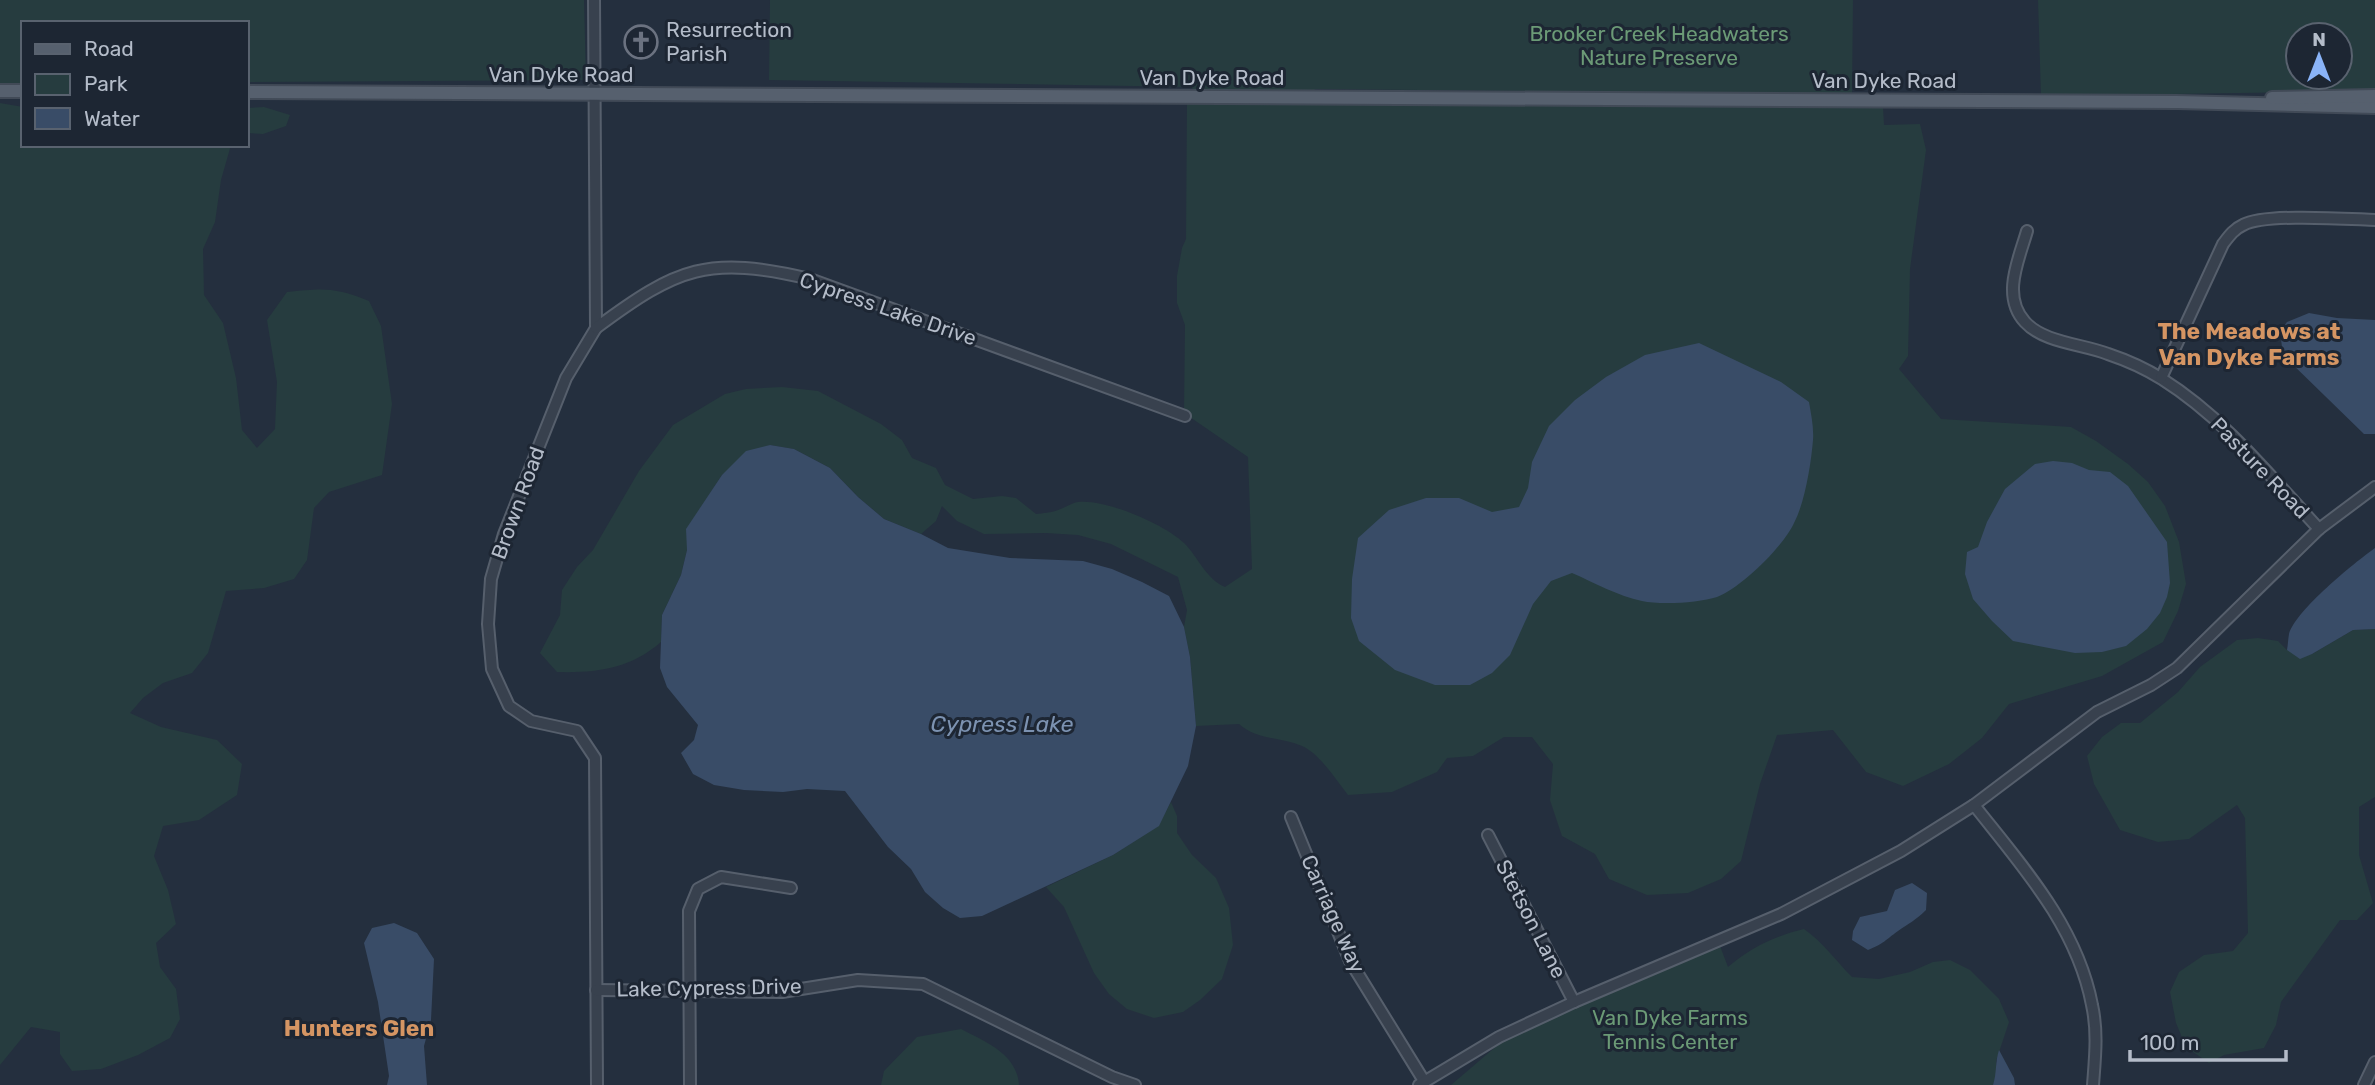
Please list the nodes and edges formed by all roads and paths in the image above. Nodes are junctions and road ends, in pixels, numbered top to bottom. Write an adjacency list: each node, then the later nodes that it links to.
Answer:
1 (594, 0): 5 (street)
2 (0, 91): 3 (main road)
3 (21, 91)
4 (248, 92): 5 (main road, Van Dyke Road)
5 (596, 94): 7 (main road, Van Dyke Road); 11 (street)
6 (2375, 96): 7 (main road, Van Dyke Road)
7 (2177, 102): 8 (main road, Van Dyke Road)
8 (2375, 107)
9 (2375, 220): 12 (street)
10 (2027, 231): 12 (street, Pasture Road)
11 (596, 328): 13 (street, Cypress Lake Drive); 21 (street, Brown Road)
12 (2161, 378): 15 (street, Pasture Road)
13 (1185, 416)
14 (2375, 486): 15 (street)
15 (2319, 529): 16 (street)
16 (1974, 804): 22 (street); 29 (street)
17 (1291, 817): 25 (street, Carriage Way)
18 (1488, 835): 22 (street, Stetson Lane)
19 (791, 888): 20 (street)
20 (689, 989): 21 (street, Lake Cypress Drive); 24 (street, Lake Cypress Drive); 27 (street)
21 (596, 990): 26 (street, Brown Road)
22 (1574, 1002): 25 (street)
23 (2375, 1062): 30 (street)
24 (1111, 1081): 28 (street, Lake Cypress Drive)
25 (1422, 1083)
26 (597, 1085)
27 (690, 1085)
28 (1135, 1085)
29 (2093, 1085)
30 (2364, 1085)

